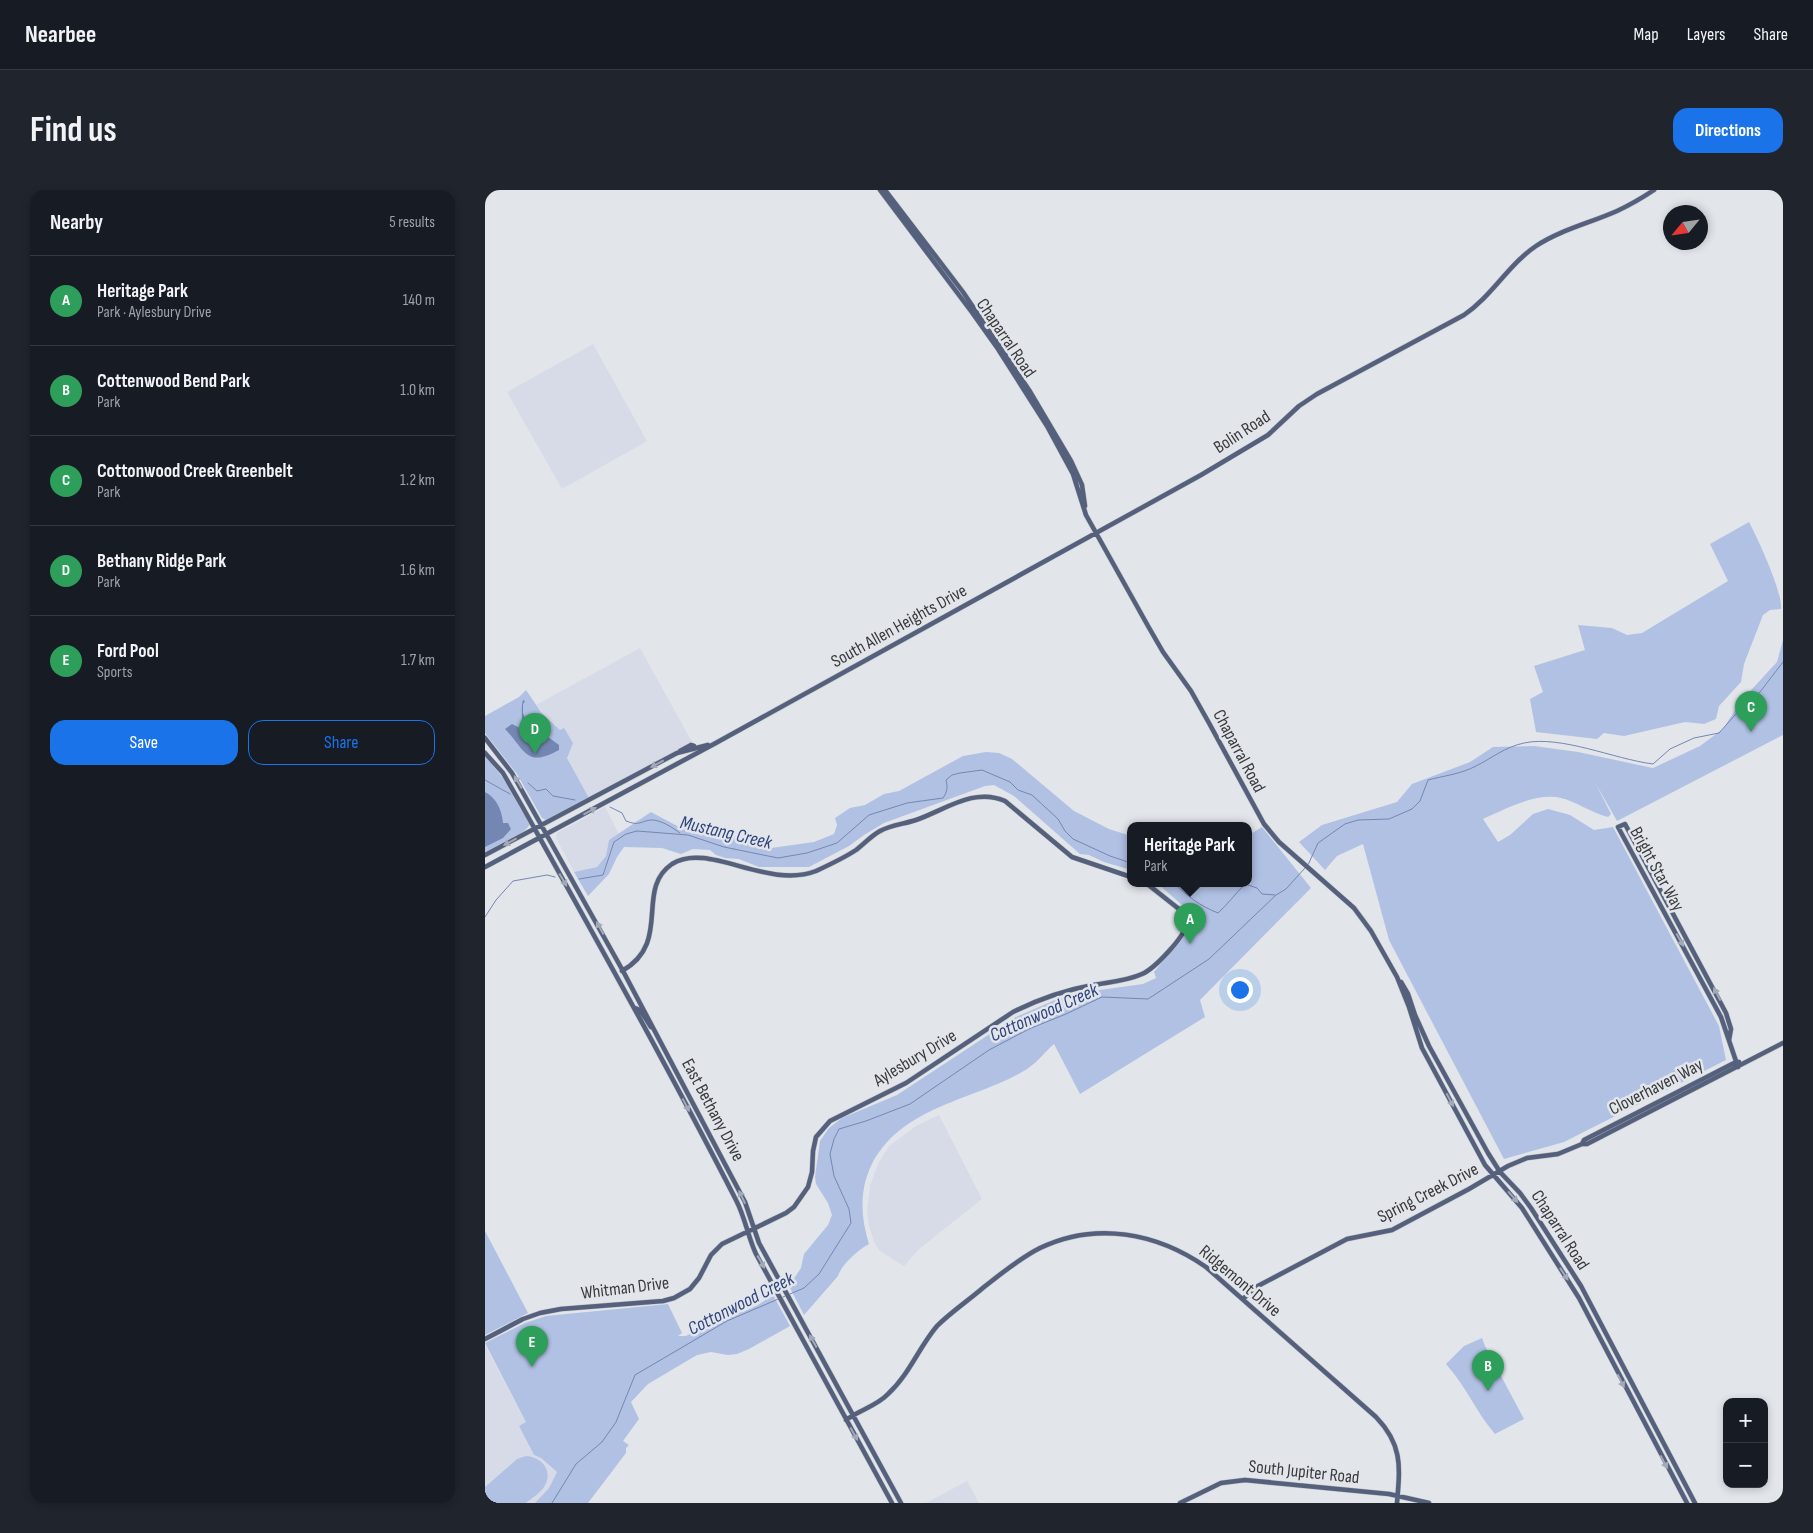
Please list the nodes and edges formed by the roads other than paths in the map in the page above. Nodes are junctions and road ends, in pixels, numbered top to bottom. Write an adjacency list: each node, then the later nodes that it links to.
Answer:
1 (880, 190): 4 (main road, Chaparral Road)
2 (885, 190): 4 (main road, Chaparral Road)
3 (1654, 190): 5 (main road, Bolin Road)
4 (1086, 515): 5 (main road, Chaparral Road)
5 (1096, 533): 7 (main road, South Allen Heights Drive); 23 (main road, Chaparral Road)
6 (485, 738): 13 (main road, East Bethany Drive, one-way to 6)
7 (714, 744): 8 (main road, South Allen Heights Drive); 10 (main road, South Allen Heights Drive)
8 (694, 749): 10 (main road); 11 (main road, South Allen Heights Drive, one-way to 11)
9 (485, 753): 14 (main road, East Bethany Drive)
10 (673, 767): 12 (main road, South Allen Heights Drive)
11 (615, 787): 12 (main road); 13 (main road, South Allen Heights Drive)
12 (619, 794): 15 (main road, South Allen Heights Drive, one-way to 12)
13 (542, 825): 14 (main road, South Allen Heights Drive); 15 (main road, East Bethany Drive)
14 (535, 829): 16 (main road, East Bethany Drive); 17 (main road, South Allen Heights Drive, one-way to 17)
15 (547, 833): 16 (main road, South Allen Heights Drive); 21 (main road, East Bethany Drive, one-way to 15)
16 (539, 837): 18 (main road, South Allen Heights Drive); 22 (main road, East Bethany Drive, one-way to 22)
17 (485, 856)
18 (485, 867)
19 (1127, 876): 21 (main road)
20 (1151, 887): 35 (main road, Aylesbury Drive)
21 (623, 970): 22 (main road); 25 (main road, East Bethany Drive)
22 (616, 974): 24 (main road, East Bethany Drive)
23 (1397, 977): 33 (main road, Chaparral Road); 34 (main road, Chaparral Road, one-way to 34)
24 (635, 1008): 25 (main road); 30 (main road, East Bethany Drive)
25 (657, 1033): 29 (main road, East Bethany Drive)
26 (1729, 1040): 26 (main road, Bright Star Way, one-way to 26); 28 (main road, Bright Star Way)
27 (1783, 1043): 28 (main road, Cloverhaven Way)
28 (1737, 1064): 33 (main road, Cloverhaven Way)
29 (677, 1070): 30 (main road); 31 (main road, East Bethany Drive)
30 (670, 1074): 32 (main road, East Bethany Drive, one-way to 32)
31 (718, 1150): 32 (main road); 35 (main road, East Bethany Drive, one-way to 31)
32 (712, 1153): 36 (main road, East Bethany Drive)
33 (1500, 1172): 34 (main road, Cloverhaven Way); 37 (main road, Chaparral Road)
34 (1493, 1176): 38 (main road, Chaparral Road, one-way to 38); 39 (main road, Spring Creek Drive)
35 (753, 1228): 36 (main road, Aylesbury Drive); 41 (main road, East Bethany Drive, one-way to 35)
36 (747, 1232): 40 (main road, Whitman Drive); 42 (main road, East Bethany Drive, one-way to 42)
37 (1549, 1237): 38 (main road); 44 (main road, Chaparral Road)
38 (1542, 1241): 46 (main road, Chaparral Road, one-way to 46)
39 (1243, 1299): 43 (main road, Ridgemont Drive); 50 (main road, Ridgemont Drive)
40 (485, 1339)
41 (831, 1375): 42 (main road); 43 (main road, East Bethany Drive)
42 (825, 1381): 45 (main road, East Bethany Drive)
43 (853, 1415): 45 (main road, Ridgemont Drive); 47 (main road, East Bethany Drive)
44 (1649, 1418): 46 (main road); 58 (main road, Chaparral Road)
45 (846, 1420): 48 (main road, East Bethany Drive, one-way to 48)
46 (1643, 1422): 57 (main road, Chaparral Road, one-way to 57)
47 (875, 1455): 48 (main road); 49 (main road, East Bethany Drive)
48 (867, 1459): 51 (main road, East Bethany Drive)
49 (895, 1493): 51 (main road); 53 (main road, East Bethany Drive)
50 (1398, 1496): 54 (main road, South Jupiter Road); 55 (main road, Ridgemont Drive); 56 (main road, South Jupiter Road)
51 (888, 1497): 52 (main road, East Bethany Drive)
52 (892, 1503)
53 (901, 1503)
54 (1180, 1503)
55 (1397, 1503)
56 (1429, 1503)
57 (1687, 1503)
58 (1695, 1503)

